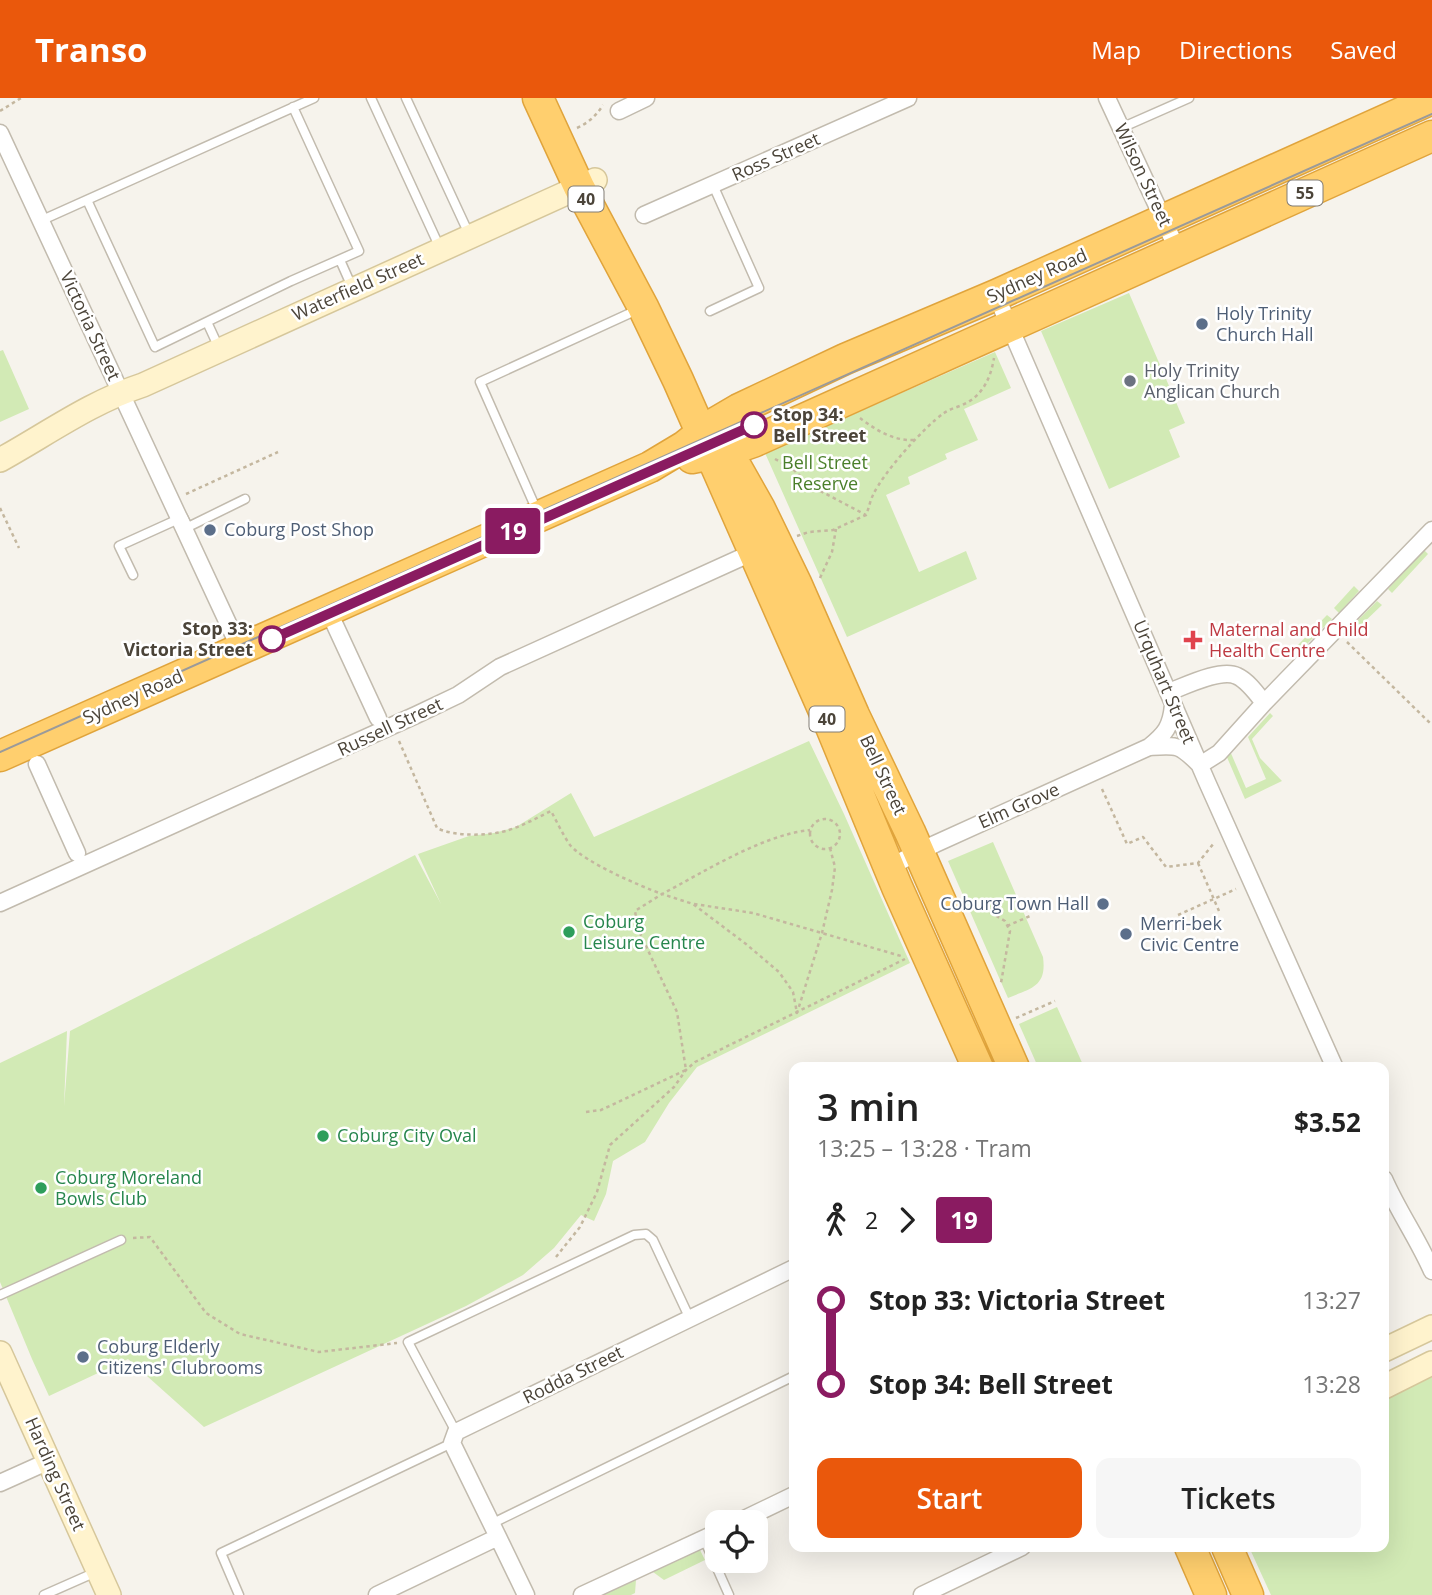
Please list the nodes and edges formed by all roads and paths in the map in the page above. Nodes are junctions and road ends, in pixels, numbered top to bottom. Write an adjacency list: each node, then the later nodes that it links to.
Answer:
1 (6, 98): 13 (path)
2 (21, 98): 13 (path)
3 (314, 98): 15 (lane)
4 (371, 98): 28 (lane)
5 (406, 98): 27 (lane)
6 (538, 98): 21 (highway, Bell Street / 40)
7 (559, 98): 18 (highway, Bell Street / 40)
8 (646, 98): 14 (street)
9 (908, 98): 22 (street, Ross Street)
10 (1107, 98): 17 (street, Wilson Street)
11 (1189, 98): 17 (lane)
12 (1432, 100): 25 (highway, Sydney Road / 55)
13 (9, 104): 16 (path)
14 (613, 105): 18 (path)
15 (293, 107): 23 (lane); 30 (lane)
16 (0, 111)
17 (1121, 128): 25 (street, Wilson Street)
18 (574, 130): 21 (highway, Bell Street / 40)
19 (0, 133): 26 (street, Victoria Street)
20 (1432, 136): 29 (highway, Sydney Road / 55)
21 (587, 183): 27 (street, Waterfield Street); 33 (highway, Bell Street / 40)
22 (713, 185): 24 (street, Ross Street); 34 (lane)
23 (87, 200): 26 (lane); 35 (lane)
24 (644, 215)
25 (1163, 220): 29 (street, Wilson Street); 32 (highway, Sydney Road / 55)
26 (40, 221): 39 (street, Victoria Street)
27 (470, 237): 28 (street, Waterfield Street)
28 (441, 250): 31 (street, Waterfield Street)
29 (1178, 251): 36 (highway, Sydney Road / 55)
30 (340, 260): 31 (lane); 35 (lane)
31 (354, 290): 37 (street, Waterfield Street)
32 (996, 295): 36 (street, Urquhart Street); 42 (highway, Sydney Road / 55)
33 (641, 303): 42 (highway, Bell Street / 40); 49 (lane)
34 (710, 311)
35 (207, 322): 37 (lane)
36 (1010, 326): 42 (highway, Sydney Road / 55); 61 (street, Urquhart Street)
37 (220, 350): 39 (street, Waterfield Street)
38 (995, 352): 41 (path)
39 (121, 392): 45 (street, Waterfield Street); 51 (street, Victoria Street)
40 (858, 416): 41 (path)
41 (915, 440): 50 (path)
42 (712, 441): 49 (highway, Sydney Road / 55); 54 (highway, Bell Street / 40)
43 (278, 452): 46 (path)
44 (774, 458): 50 (path)
45 (0, 460)
46 (183, 495)
47 (245, 499): 51 (lane)
48 (0, 508): 55 (path)
49 (539, 515): 58 (highway, Sydney Road / 55)
50 (866, 515): 52 (path)
51 (178, 519): 56 (lane); 60 (street, Victoria Street)
52 (836, 529): 54 (path); 57 (path)
53 (1432, 530): 59 (street)
54 (776, 543): 64 (highway, Bell Street / 40); 85 (street, Russell Street)
55 (19, 548)
56 (133, 576)
57 (818, 582)
58 (328, 611): 60 (highway, Sydney Road / 55); 63 (street)
59 (1335, 631): 62 (street); 65 (path)
60 (240, 649): 68 (highway, Sydney Road / 55)
61 (1171, 697): 62 (street); 67 (street, Elm Grove); 70 (street, Urquhart Street)
62 (1264, 703): 70 (street)
63 (378, 718)
64 (843, 721): 77 (highway, Bell Street / 40); 80 (highway, Bell Street / 40)
65 (1432, 725)
66 (399, 741): 83 (path)
67 (1149, 747): 70 (street, Elm Grove); 77 (street, Elm Grove)
68 (0, 756)
69 (37, 764): 78 (street)
70 (1200, 765): 81 (street, Urquhart Street)
71 (1102, 789): 79 (path)
72 (848, 823): 73 (path)
73 (839, 827): 74 (path); 76 (path)
74 (810, 830): 76 (path); 83 (path)
75 (1214, 843): 79 (path)
76 (830, 848): 91 (path)
77 (919, 852): 80 (street, Elm Grove); 97 (highway, Bell Street / 40)
78 (77, 853)
79 (1198, 863): 84 (path)
80 (890, 867): 96 (highway, Bell Street / 40)
81 (1251, 882): 84 (path); 98 (street, Urquhart Street)
82 (957, 893): 90 (path)
83 (662, 894): 86 (path); 99 (path)
84 (1214, 899): 87 (path); 88 (path)
85 (0, 903)
86 (693, 904): 91 (path); 94 (path)
87 (1219, 911)
88 (1178, 915)
89 (1030, 916): 90 (path)
90 (1007, 926): 92 (path)
91 (822, 933): 94 (path); 94 (path)
92 (1000, 990)
93 (1055, 1000): 95 (path)
94 (797, 1013): 99 (path)
95 (1013, 1019)
96 (975, 1062)
97 (1011, 1062)
98 (1332, 1062)
99 (686, 1070): 100 (path); 105 (path)
100 (586, 1112)
101 (1389, 1190): 104 (street)
102 (121, 1240): 106 (lane); 109 (path)
103 (789, 1270): 107 (street, Rodda Street)
104 (1432, 1271)
105 (535, 1281): 107 (lane); 109 (lane)
106 (0, 1295)
107 (690, 1319): 115 (street, Rodda Street)
108 (1432, 1328): 110 (street)
109 (408, 1342): 115 (lane)
110 (1389, 1348)
111 (0, 1353): 116 (street, Harding Street)
112 (1432, 1363): 114 (street)
113 (789, 1379): 120 (lane)
114 (1389, 1384)
115 (454, 1438): 120 (street); 129 (lane)
116 (49, 1461): 117 (street); 125 (street, Harding Street)
117 (0, 1483)
118 (789, 1497): 119 (street)
119 (763, 1510)
120 (495, 1530): 130 (street); 131 (street)
121 (705, 1539): 132 (street)
122 (1012, 1552): 134 (street)
123 (1192, 1552): 135 (highway)
124 (1229, 1552): 136 (highway)
125 (98, 1571): 127 (lane); 128 (street, Harding Street)
126 (722, 1573): 133 (lane)
127 (44, 1595)
128 (109, 1595)
129 (239, 1595)
130 (377, 1595)
131 (526, 1595)
132 (582, 1595)
133 (729, 1595)
134 (922, 1595)
135 (1211, 1595)
136 (1248, 1595)

